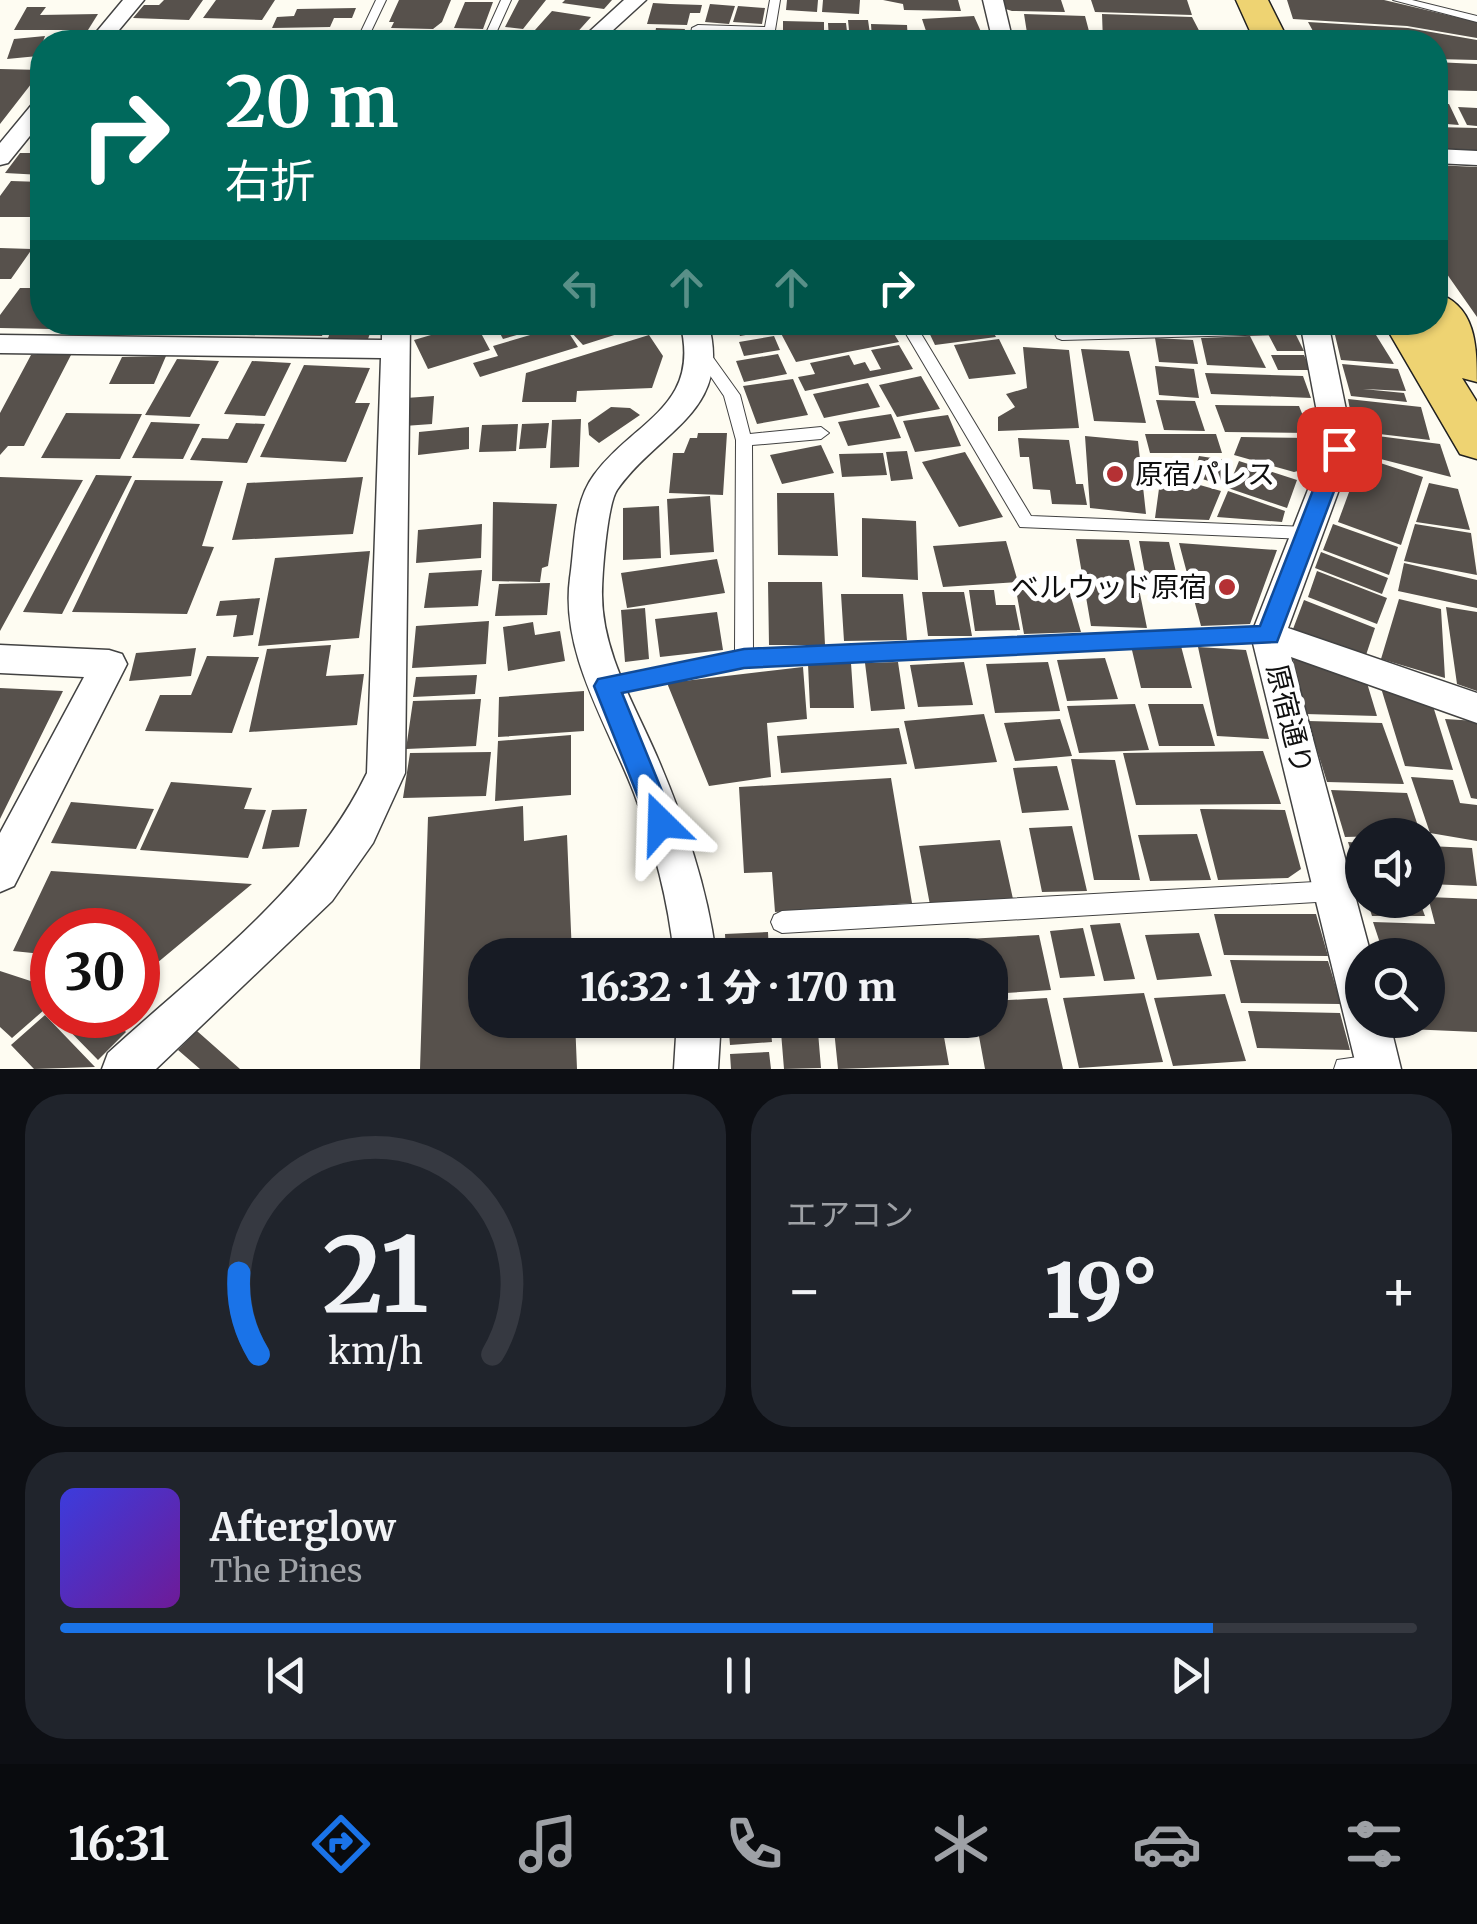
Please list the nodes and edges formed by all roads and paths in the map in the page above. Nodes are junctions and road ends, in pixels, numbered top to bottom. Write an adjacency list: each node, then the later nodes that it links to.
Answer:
1 (134, 0): 11 (street)
2 (381, 0): 12 (lane)
3 (506, 0): 13 (lane)
4 (636, 0): 14 (street)
5 (775, 0): 15 (lane)
6 (993, 0): 16 (street)
7 (1223, 0): 17 (main road)
8 (1252, 0): 18 (main road)
9 (1398, 0): 10 (lane)
10 (1477, 19)
11 (108, 30)
12 (367, 30)
13 (492, 30)
14 (602, 30)
15 (770, 30)
16 (1000, 30)
17 (1237, 30)
18 (1266, 30)
19 (30, 121): 21 (street)
20 (30, 145): 21 (street)
21 (4, 148)
22 (1448, 157): 23 (street)
23 (1477, 158)
24 (1448, 326): 33 (main road)
25 (180, 335): 32 (street)
26 (337, 335): 30 (street)
27 (914, 335): 37 (lane)
28 (1317, 335): 37 (street, 原宿通り)
29 (1413, 335): 36 (main road)
30 (395, 336): 51 (street)
31 (698, 337): 35 (lane); 41 (street)
32 (0, 344)
33 (1477, 367)
34 (821, 433): 35 (lane)
35 (744, 440): 39 (lane)
36 (1477, 442)
37 (1306, 533): 38 (street, 原宿通り)
38 (1268, 635): 39 (lane); 42 (street); 44 (street, 原宿通り)
39 (744, 658): 41 (lane)
40 (0, 659): 43 (street)
41 (607, 686): 46 (street)
42 (1477, 708)
43 (0, 873)
44 (1333, 890): 45 (lane); 47 (street, 原宿通り)
45 (782, 922)
46 (694, 938)
47 (1345, 938)
48 (698, 1038): 52 (street)
49 (1367, 1038): 50 (street)
50 (1368, 1068)
51 (124, 1069)
52 (696, 1069)

